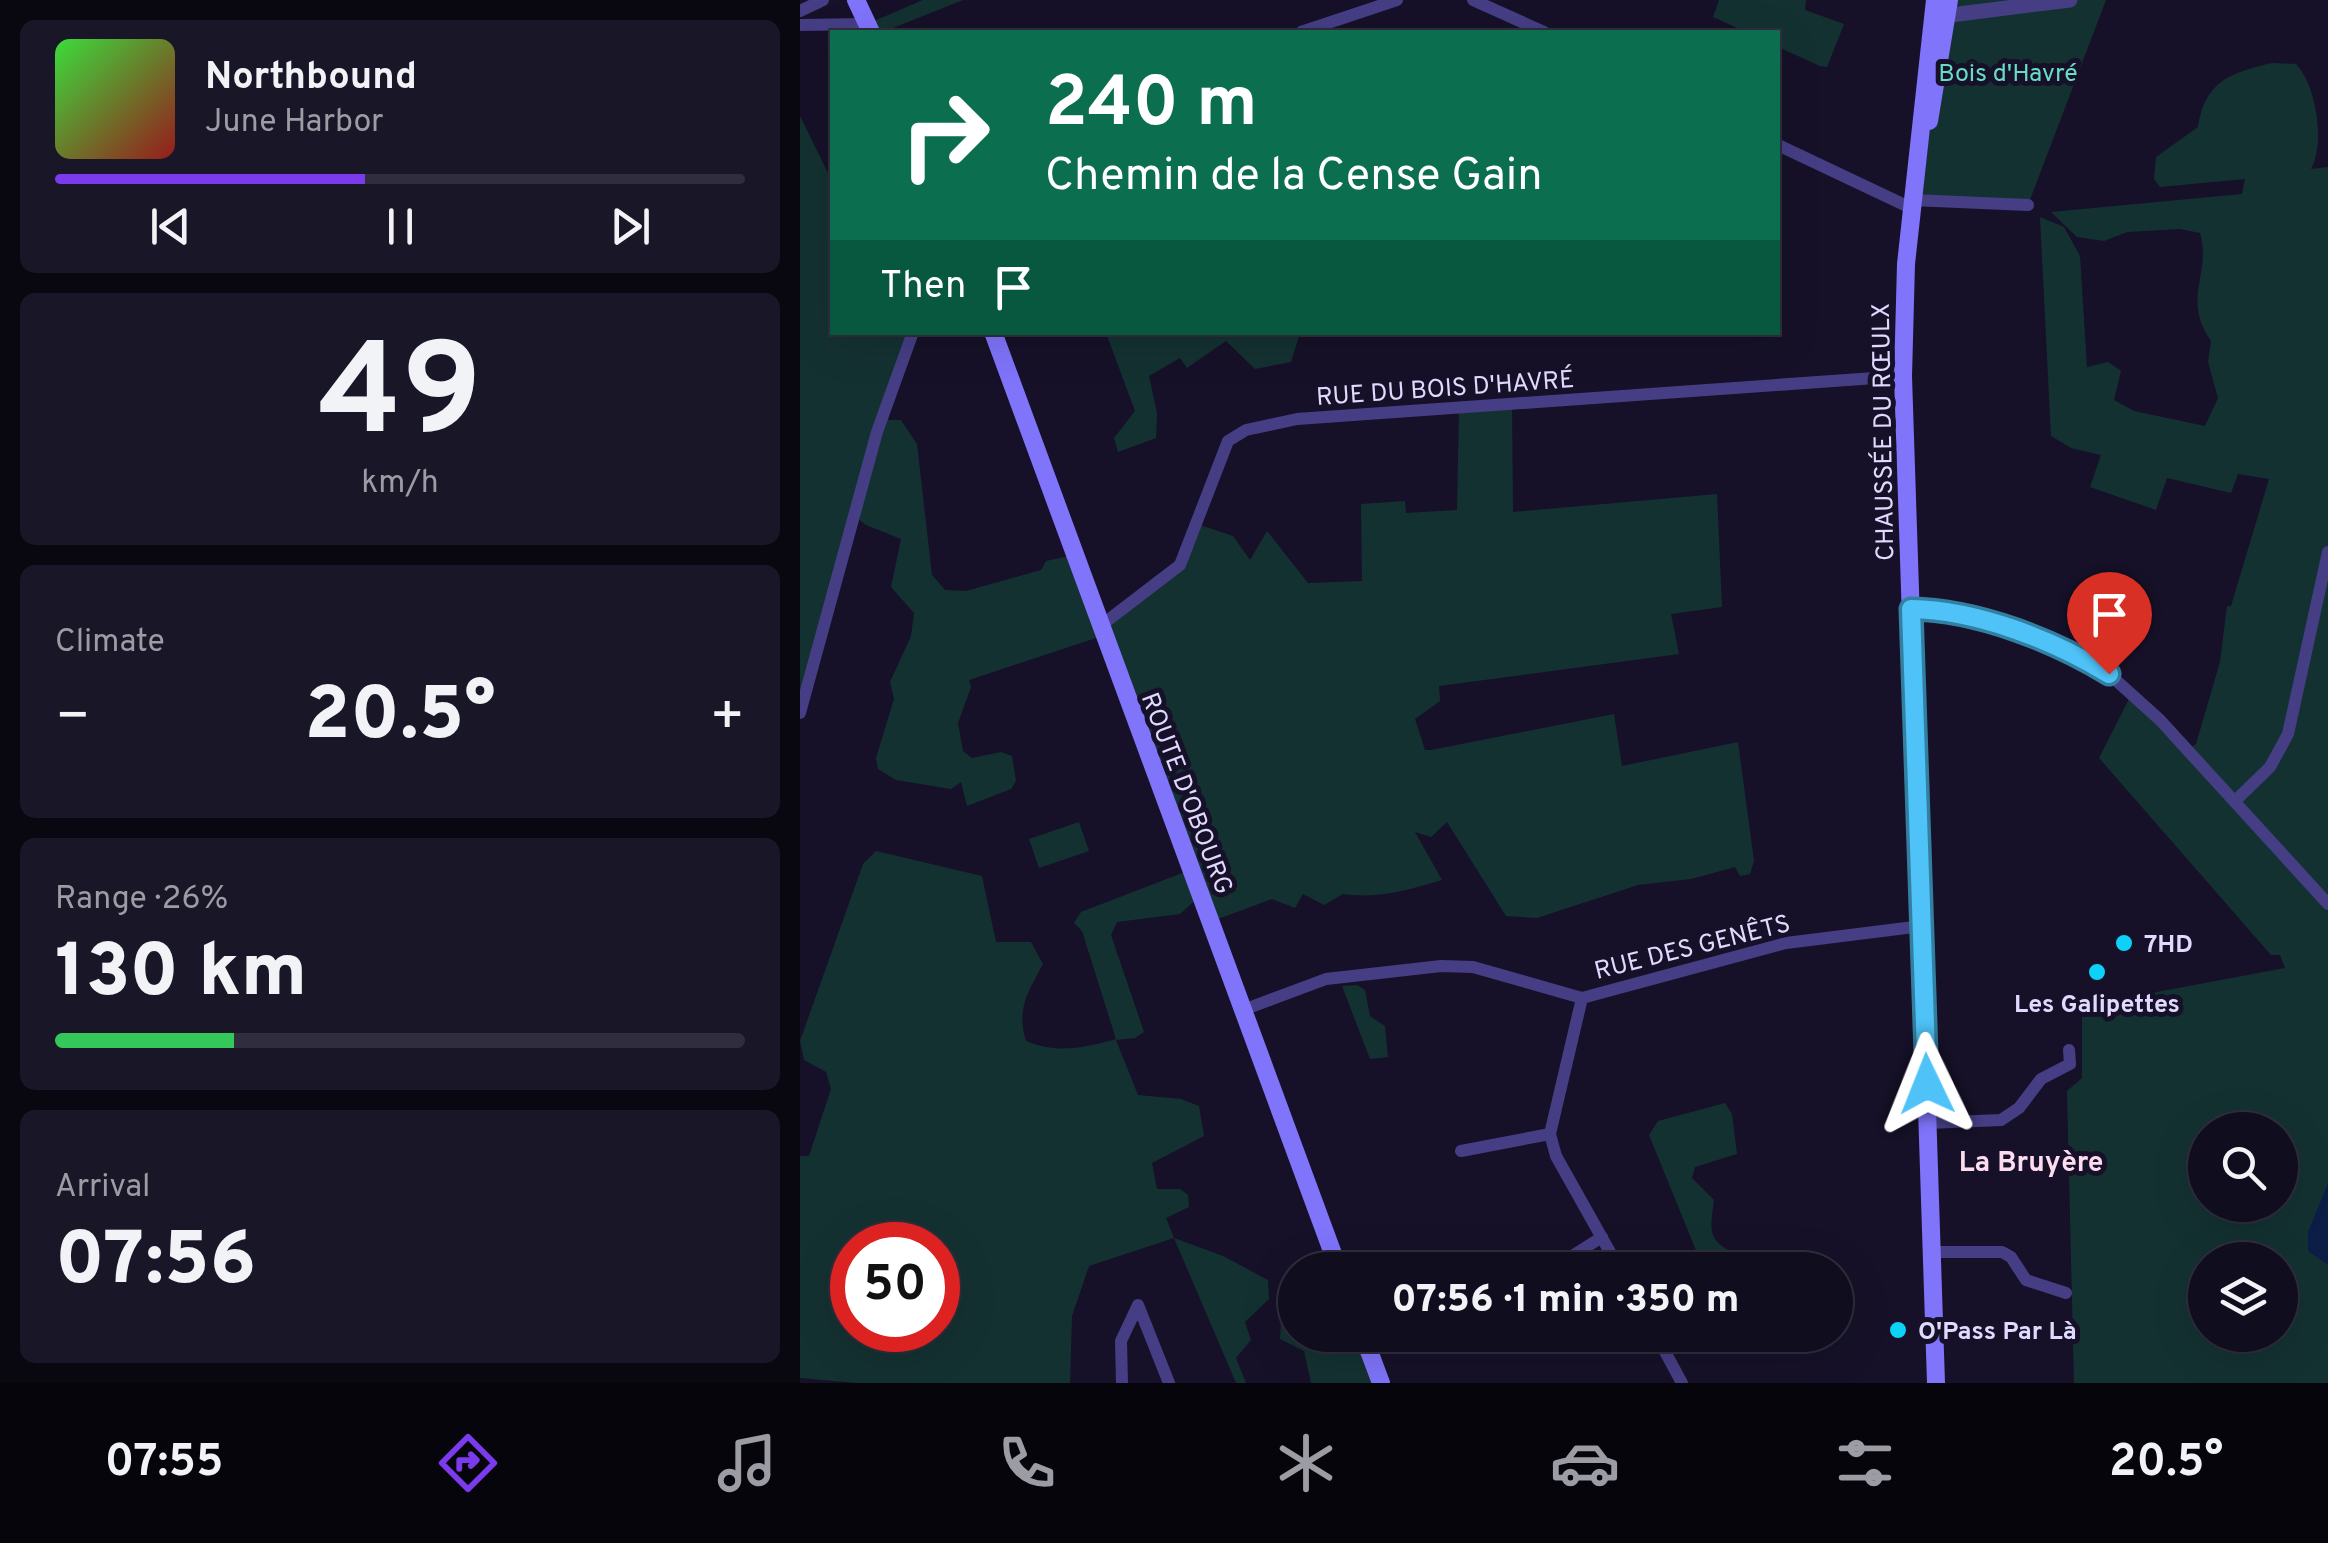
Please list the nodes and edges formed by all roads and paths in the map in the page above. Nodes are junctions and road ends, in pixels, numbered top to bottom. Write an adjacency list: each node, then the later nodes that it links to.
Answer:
1 (822, 0): 7 (street)
2 (856, 0): 9 (main road)
3 (1397, 0): 10 (street)
4 (1473, 0): 11 (street)
5 (2070, 0): 6 (street)
6 (1941, 9): 13 (main road, CHAUSSÉE DU RŒULX)
7 (800, 12)
8 (800, 26): 9 (street)
9 (869, 28)
10 (1306, 30)
11 (1540, 30)
12 (1780, 146): 13 (street)
13 (1912, 204): 14 (street); 17 (main road, CHAUSSÉE DU RŒULX)
14 (2028, 205)
15 (912, 335): 21 (street)
16 (993, 335): 20 (main road, ROUTE D'OBOURG)
17 (1904, 376): 19 (main road, CHAUSSÉE DU RŒULX); 20 (street, RUE DU BOIS D'HAVRÉ)
18 (2328, 552): 22 (street)
19 (1911, 609): 22 (street); 24 (main road, CHAUSSÉE DU RŒULX)
20 (1099, 628): 26 (main road, ROUTE D'OBOURG)
21 (800, 712)
22 (2235, 801): 23 (street)
23 (2328, 904)
24 (1922, 926): 25 (street, RUE DES GENÊTS); 28 (main road, CHAUSSÉE DU RŒULX)
25 (1582, 998): 26 (street, RUE DES GENÊTS); 29 (street)
26 (1244, 1010): 32 (main road, ROUTE D'OBOURG)
27 (2069, 1050): 28 (street)
28 (1928, 1124): 35 (main road, CHAUSSÉE DU RŒULX)
29 (1550, 1134): 30 (street); 31 (street)
30 (1461, 1151)
31 (1602, 1237): 33 (street); 34 (street)
32 (1333, 1252)
33 (1578, 1252)
34 (1610, 1252)
35 (1932, 1252): 36 (street); 43 (main road, CHAUSSÉE DU RŒULX)
36 (2066, 1293)
37 (1370, 1352): 41 (main road)
38 (1665, 1352): 42 (street)
39 (1122, 1383): 40 (street)
40 (1169, 1383)
41 (1381, 1383)
42 (1682, 1383)
43 (1936, 1383)

